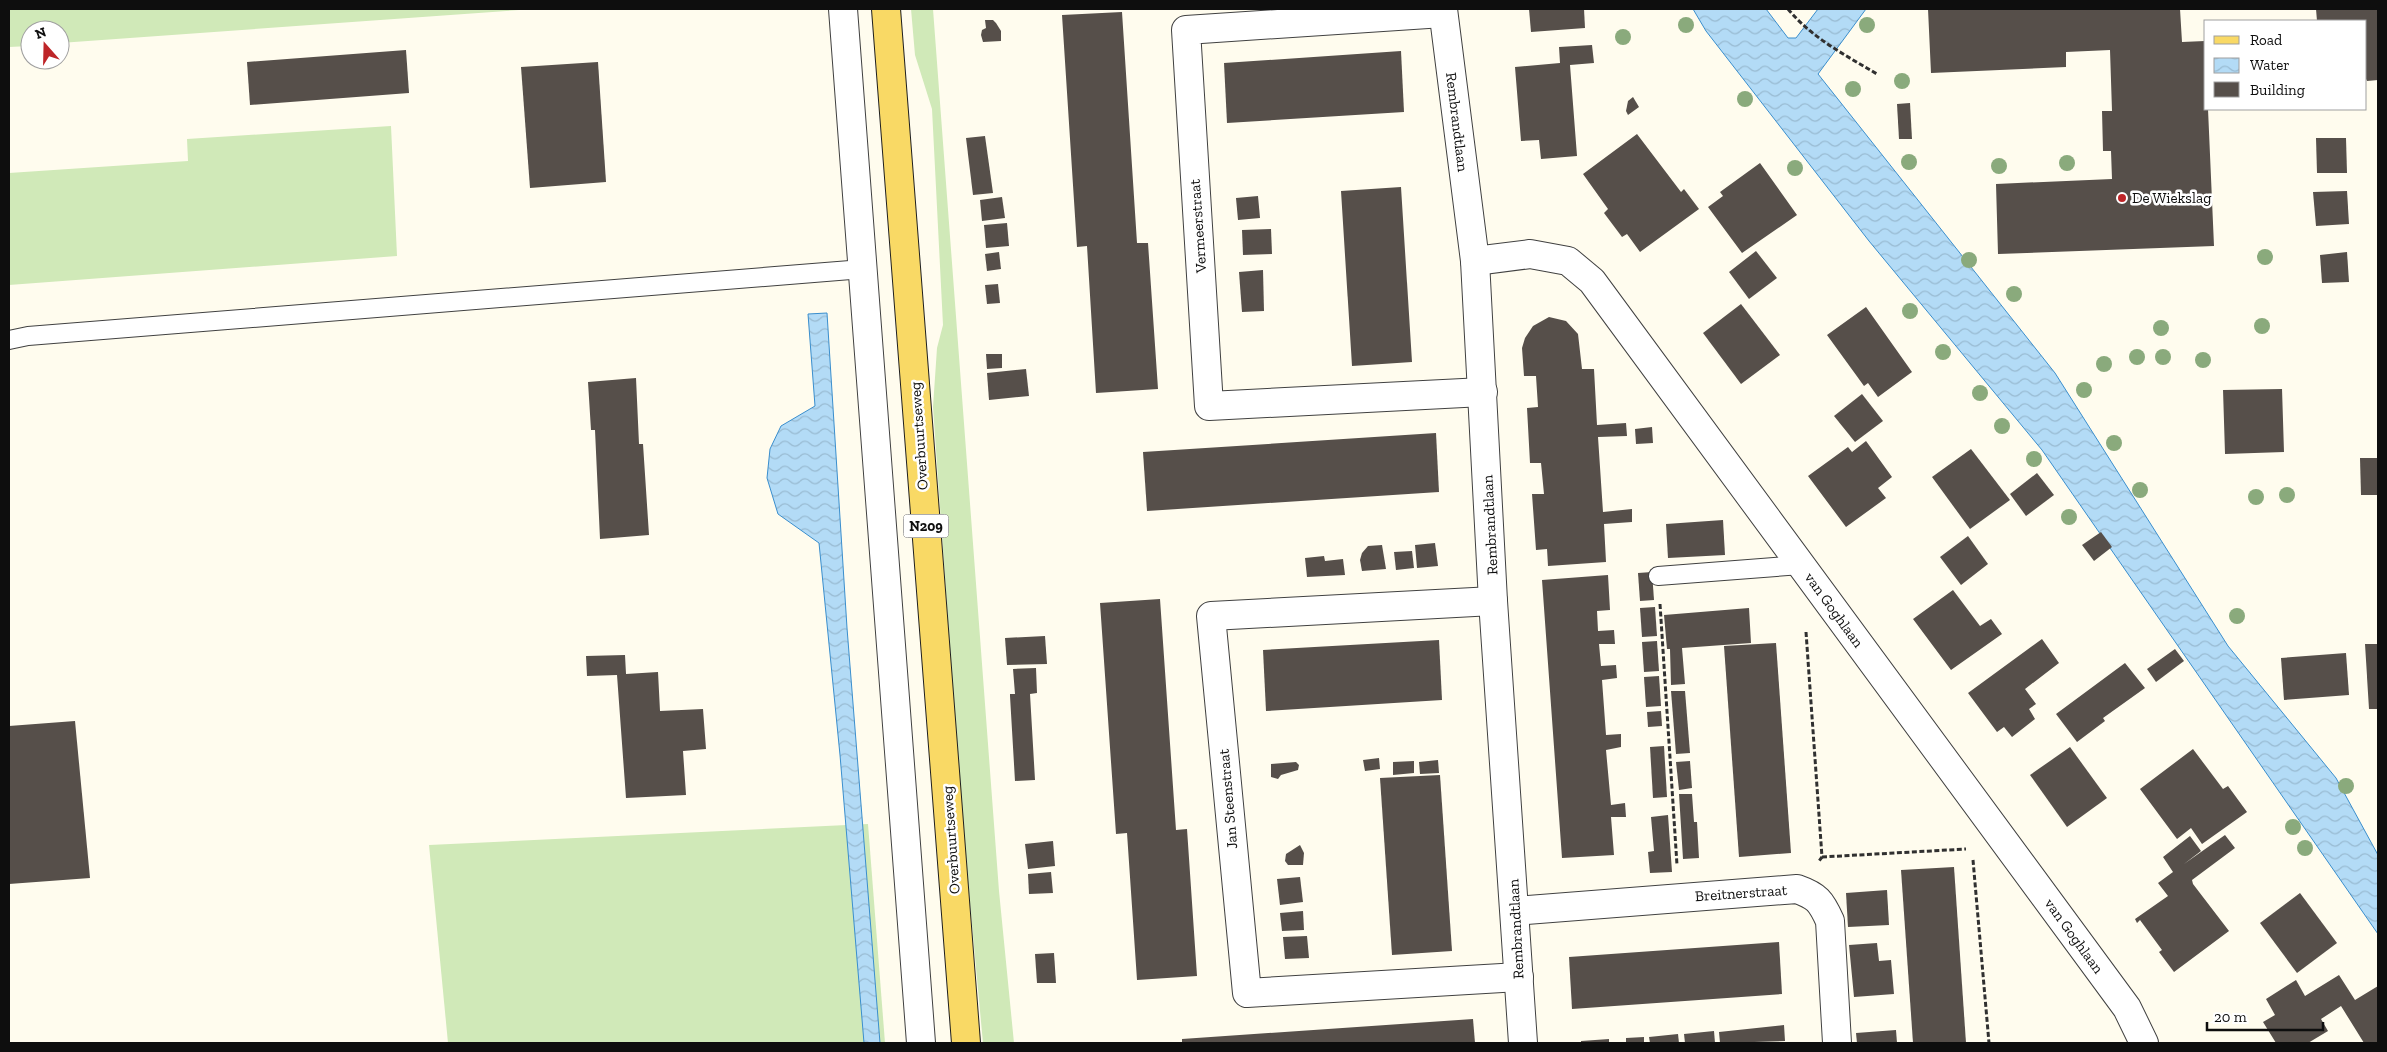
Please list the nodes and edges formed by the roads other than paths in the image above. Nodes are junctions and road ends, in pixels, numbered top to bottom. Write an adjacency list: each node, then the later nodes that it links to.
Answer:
1 (843, 9): 5 (street)
2 (886, 9): 14 (main road, Overbuurtseweg / N209)
3 (1443, 11): 4 (street, Rembrandtlaan); 7 (street, Vermeerstraat)
4 (1475, 261): 7 (street, Rembrandtlaan); 8 (street, van Goghlaan)
5 (863, 269): 6 (lane); 13 (street)
6 (9, 340)
7 (1483, 392): 10 (street, Rembrandtlaan)
8 (1801, 565): 9 (lane); 17 (street, van Goghlaan)
9 (1658, 576)
10 (1493, 601): 11 (street, Rembrandtlaan); 12 (street, Jan Steenstraat)
11 (1515, 912): 12 (street, Rembrandtlaan); 16 (street, Breitnerstraat)
12 (1519, 977): 15 (street, Rembrandtlaan)
13 (921, 1043)
14 (966, 1043)
15 (1523, 1043)
16 (1837, 1043)
17 (2144, 1043)

